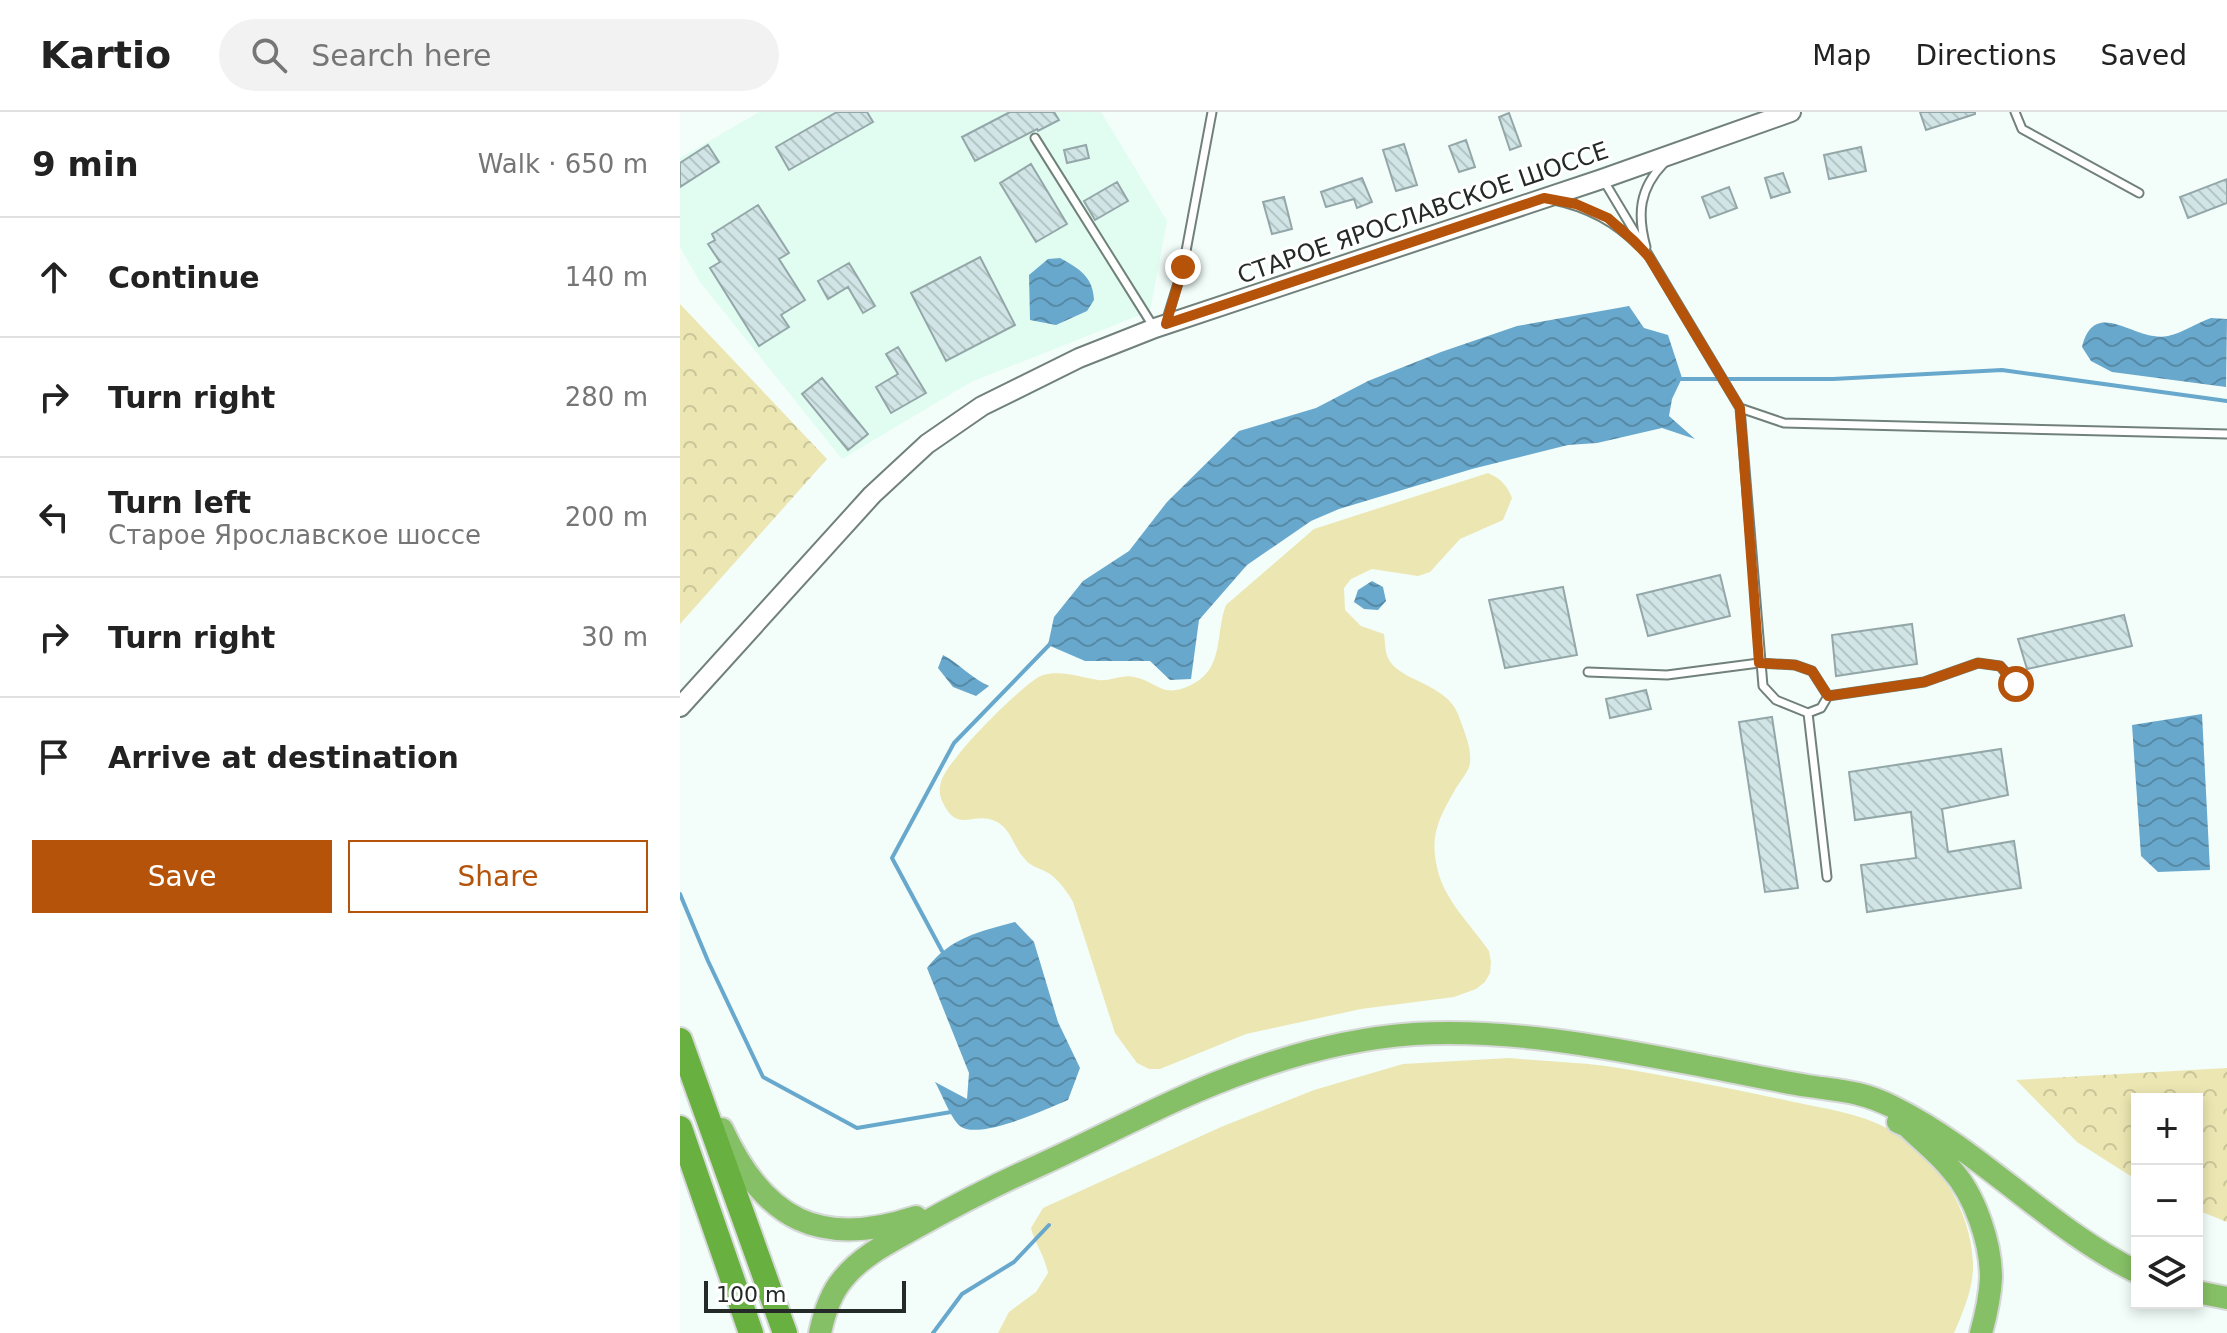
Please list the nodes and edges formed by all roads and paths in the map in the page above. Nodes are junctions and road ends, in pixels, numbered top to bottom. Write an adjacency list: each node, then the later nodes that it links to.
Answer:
1 (1212, 112): 10 (lane)
2 (1791, 112): 5 (main road, СТАРОЕ ЯРОСЛАВСКОЕ ШОССЕ)
3 (2015, 112): 7 (lane)
4 (1035, 138): 10 (lane)
5 (1673, 154): 6 (main road, СТАРОЕ ЯРОСЛАВСКОЕ ШОССЕ); 9 (lane)
6 (1602, 179): 8 (main road, СТАРОЕ ЯРОСЛАВСКОЕ ШОССЕ); 9 (lane)
7 (2139, 193)
8 (1544, 198): 9 (lane); 10 (main road, СТАРОЕ ЯРОСЛАВСКОЕ ШОССЕ)
9 (1649, 257): 11 (lane)
10 (1160, 326): 17 (main road, СТАРОЕ ЯРОСЛАВСКОЕ ШОССЕ)
11 (1740, 408): 12 (lane); 13 (lane)
12 (2227, 434)
13 (1759, 663): 14 (lane); 16 (lane); 18 (lane)
14 (1588, 672)
15 (2016, 684): 16 (lane)
16 (1828, 696): 18 (lane)
17 (680, 707)
18 (1808, 713): 19 (lane)
19 (1827, 877)
20 (682, 1044): 23 (highway); 28 (highway)
21 (1808, 1086): 23 (highway); 24 (highway); 30 (highway)
22 (680, 1128): 27 (highway)
23 (962, 1201): 29 (highway)
24 (2131, 1268)
25 (2203, 1293): 26 (highway)
26 (2227, 1298)
27 (751, 1333)
28 (785, 1333)
29 (820, 1333)
30 (1981, 1333)

